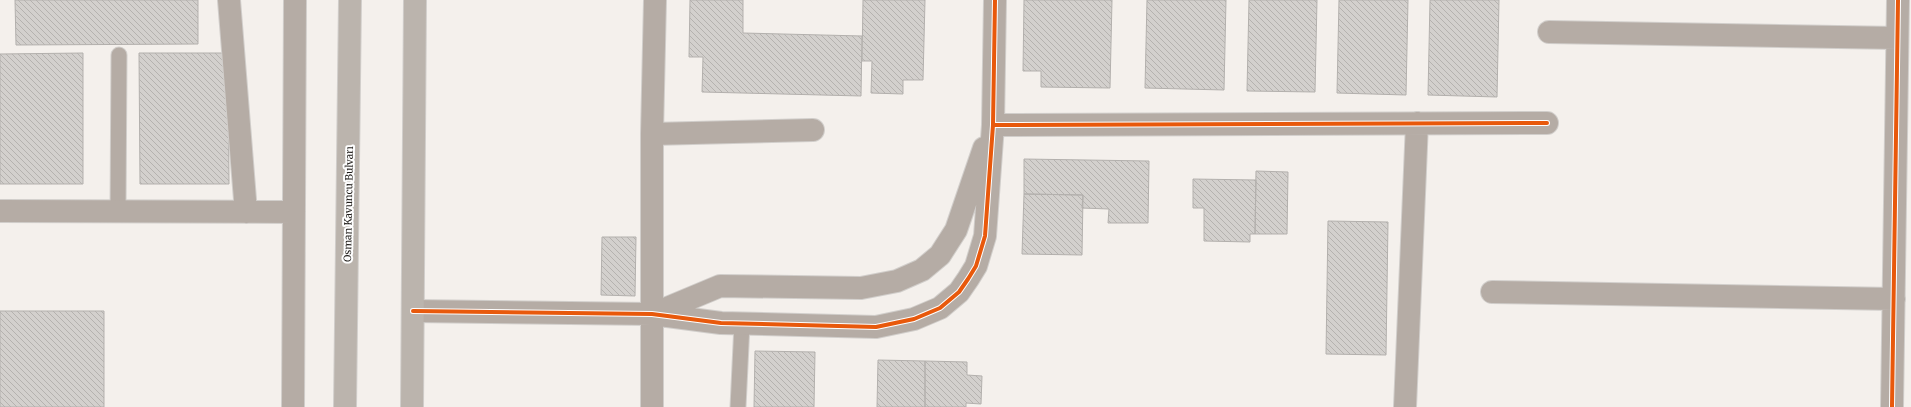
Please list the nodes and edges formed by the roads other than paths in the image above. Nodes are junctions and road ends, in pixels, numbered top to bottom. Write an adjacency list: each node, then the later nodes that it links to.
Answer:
1 (229, 0): 18 (street)
2 (296, 0): 19 (street)
3 (350, 0): 26 (highway, Osman Kavuncu Bulvarı)
4 (415, 0): 22 (highway)
5 (655, 0): 15 (street)
6 (995, 0): 13 (street)
7 (1898, 0): 9 (street)
8 (1548, 32): 9 (street)
9 (1897, 38): 21 (street)
10 (119, 55): 17 (lane)
11 (1417, 123): 12 (street); 13 (street); 30 (street)
12 (1547, 123)
13 (993, 125): 23 (street); 24 (street)
14 (813, 130): 15 (street)
15 (652, 134): 23 (street)
16 (0, 211): 17 (street)
17 (118, 211): 18 (street)
18 (246, 212): 19 (street)
19 (294, 212): 25 (street)
20 (1492, 292): 21 (street)
21 (1894, 300): 31 (street)
22 (413, 311): 23 (street); 27 (highway)
23 (652, 314): 24 (street); 28 (street)
24 (742, 324): 29 (lane)
25 (293, 407)
26 (345, 407)
27 (412, 407)
28 (652, 407)
29 (738, 407)
30 (1405, 407)
31 (1892, 407)

